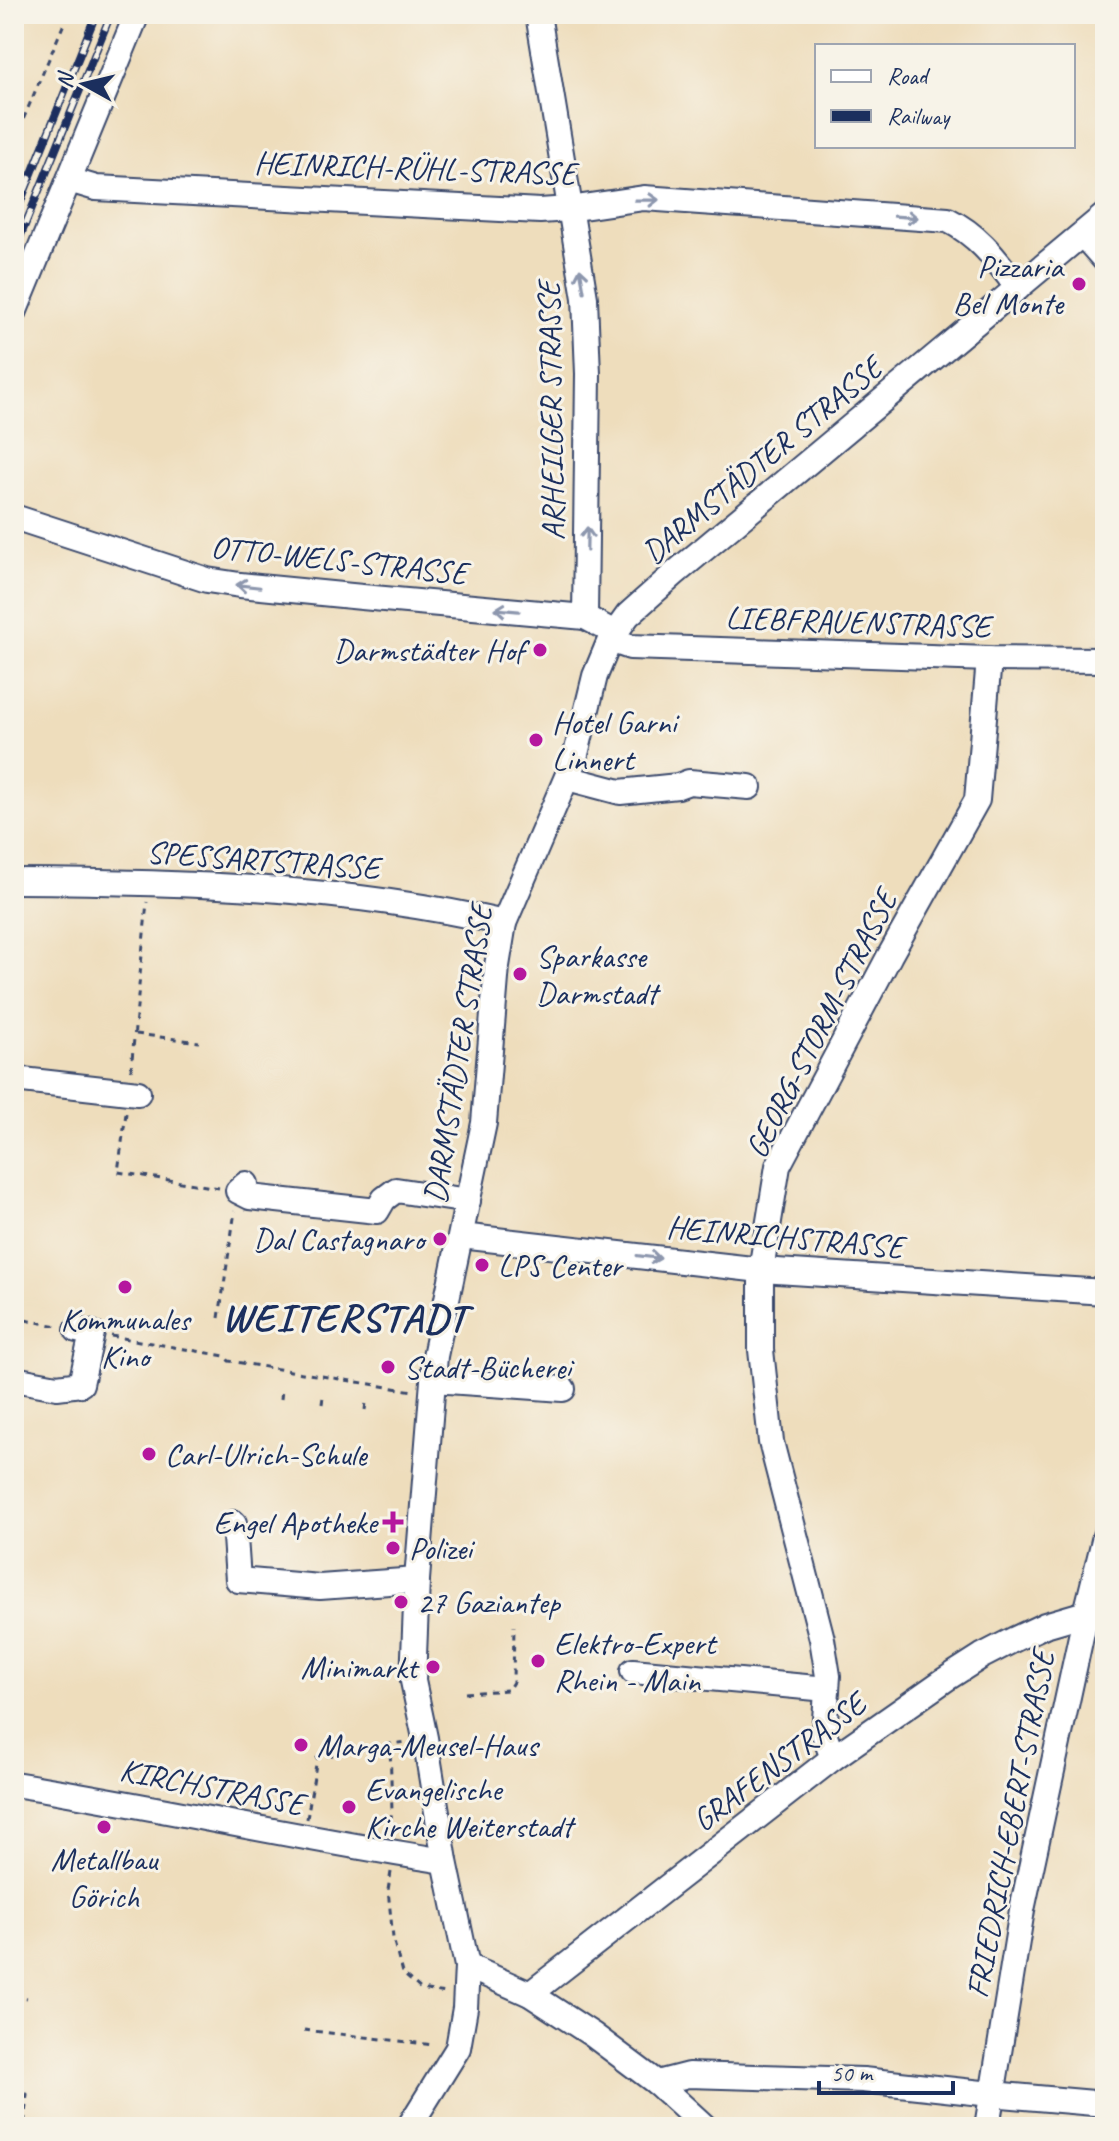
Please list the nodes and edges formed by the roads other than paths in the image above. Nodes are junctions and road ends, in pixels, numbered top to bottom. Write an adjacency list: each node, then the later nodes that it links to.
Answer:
1 (137, 14): 3 (street)
2 (538, 14): 4 (street, ARHEILGER STRASSE)
3 (69, 180): 4 (street, HEINRICH-RÜHL-STRASSE); 9 (street)
4 (569, 209): 8 (street, HEINRICH-RÜHL-STRASSE, one-way to 8); 11 (street, ARHEILGER STRASSE, one-way to 4)
5 (1105, 215): 6 (street, DARMSTÄDTER STRASSE)
6 (1083, 235): 7 (street); 8 (street, DARMSTÄDTER STRASSE)
7 (1105, 260)
8 (1018, 288): 12 (street, DARMSTÄDTER STRASSE)
9 (14, 313)
10 (14, 517): 11 (street, OTTO-WELS-STRASSE, one-way to 10)
11 (585, 617): 12 (street, OTTO-WELS-STRASSE)
12 (612, 636): 13 (street, LIEBFRAUENSTRASSE); 15 (street, DARMSTÄDTER STRASSE)
13 (989, 659): 14 (street, LIEBFRAUENSTRASSE); 24 (street, GEORG-STORM-STRASSE)
14 (1105, 660)
15 (567, 778): 16 (street); 18 (street, DARMSTÄDTER STRASSE)
16 (749, 787)
17 (14, 881): 18 (street, SPESSARTSTRASSE)
18 (504, 923): 22 (street, DARMSTÄDTER STRASSE)
19 (14, 1079): 20 (street)
20 (133, 1093)
21 (242, 1187): 22 (street)
22 (468, 1201): 23 (street, DARMSTÄDTER STRASSE)
23 (461, 1236): 24 (street, HEINRICHSTRASSE, one-way to 24); 28 (street, DARMSTÄDTER STRASSE)
24 (761, 1270): 25 (street, HEINRICHSTRASSE); 35 (street, GEORG-STORM-STRASSE)
25 (1105, 1292)
26 (86, 1334): 27 (street)
27 (14, 1379)
28 (432, 1387): 29 (street); 32 (street, DARMSTÄDTER STRASSE)
29 (563, 1389)
30 (234, 1523): 32 (street)
31 (1105, 1536): 33 (street, FRIEDRICH-EBERT-STRASSE)
32 (417, 1580): 38 (street, DARMSTÄDTER STRASSE)
33 (1086, 1613): 36 (street, GRAFENSTRASSE); 42 (street, FRIEDRICH-EBERT-STRASSE)
34 (633, 1671): 35 (street)
35 (827, 1689): 36 (street, GEORG-STORM-STRASSE)
36 (833, 1758): 40 (street, GRAFENSTRASSE)
37 (14, 1784): 38 (street, KIRCHSTRASSE)
38 (445, 1861): 39 (street, DARMSTÄDTER STRASSE)
39 (467, 1966): 40 (street); 44 (street, DARMSTÄDTER STRASSE)
40 (530, 1994): 41 (street)
41 (657, 2083): 42 (street); 45 (street)
42 (991, 2094): 43 (street); 46 (street, FRIEDRICH-EBERT-STRASSE)
43 (1105, 2104)
44 (409, 2127)
45 (705, 2127)
46 (987, 2127)

